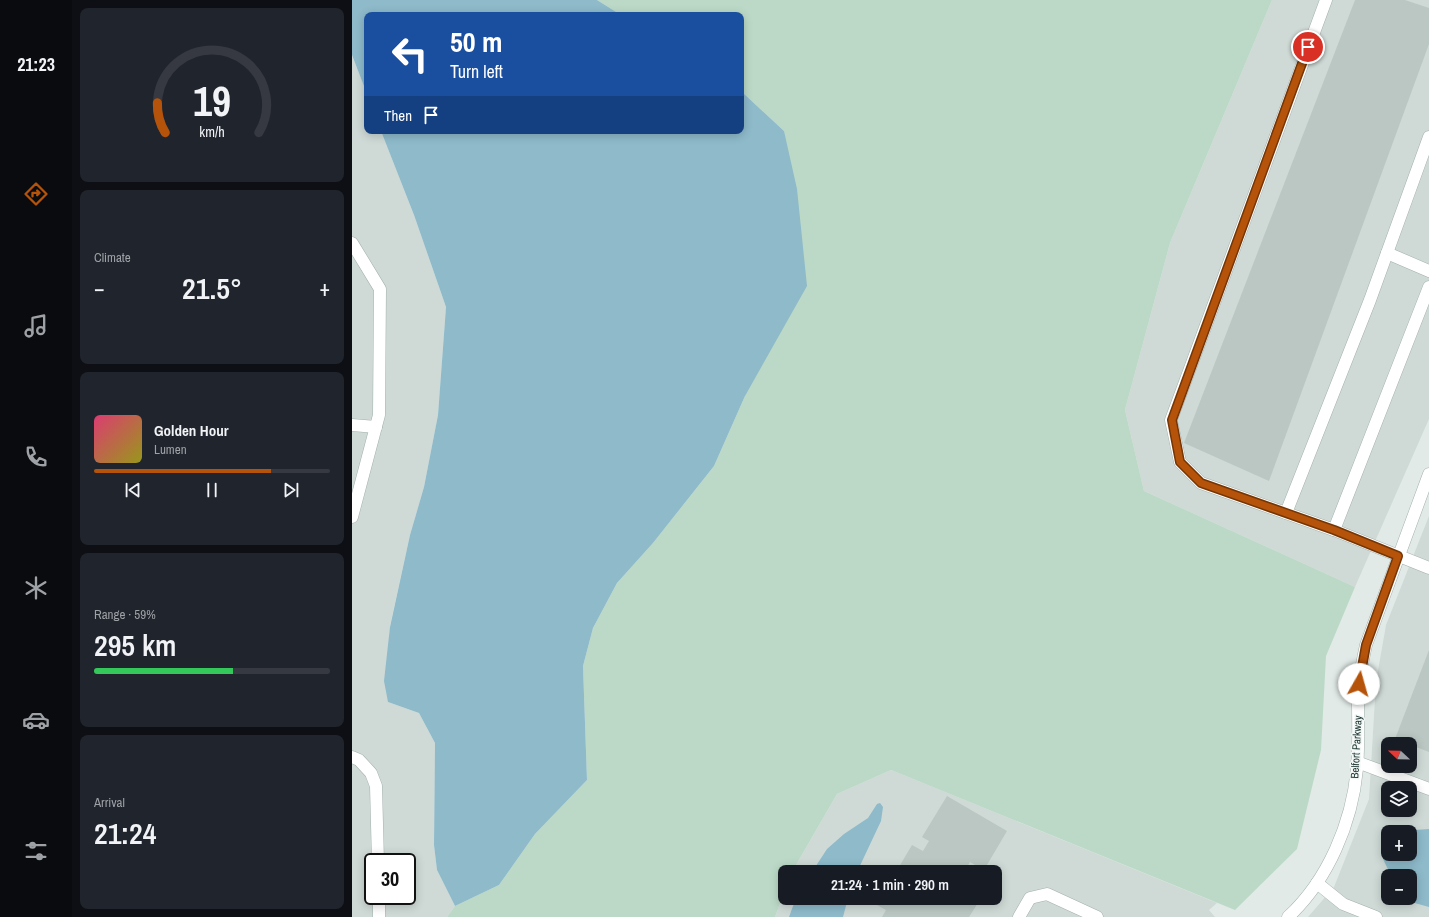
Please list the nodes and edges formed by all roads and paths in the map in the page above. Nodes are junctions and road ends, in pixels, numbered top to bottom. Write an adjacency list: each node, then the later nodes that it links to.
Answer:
1 (1326, 0): 12 (street)
2 (1429, 137): 4 (street)
3 (352, 243): 5 (street)
4 (1387, 253): 6 (street); 12 (street)
5 (357, 261): 9 (street)
6 (1429, 271)
7 (1429, 287): 14 (street)
8 (352, 425): 9 (street)
9 (376, 427): 11 (street)
10 (1429, 474): 15 (street, Belfort Parkway)
11 (357, 477): 13 (street)
12 (1286, 513): 14 (street)
13 (352, 517)
14 (1334, 530): 15 (street)
15 (1398, 556): 16 (street); 18 (street, Belfort Parkway)
16 (1429, 568)
17 (352, 757): 20 (street)
18 (1357, 762): 19 (street); 21 (street, Belfort Parkway)
19 (1429, 789)
20 (378, 853)
21 (1317, 884): 26 (street, Belfort Parkway); 27 (street)
22 (379, 905): 23 (street)
23 (379, 917)
24 (1019, 917): 25 (street)
25 (1097, 917)
26 (1288, 917)
27 (1376, 917)

